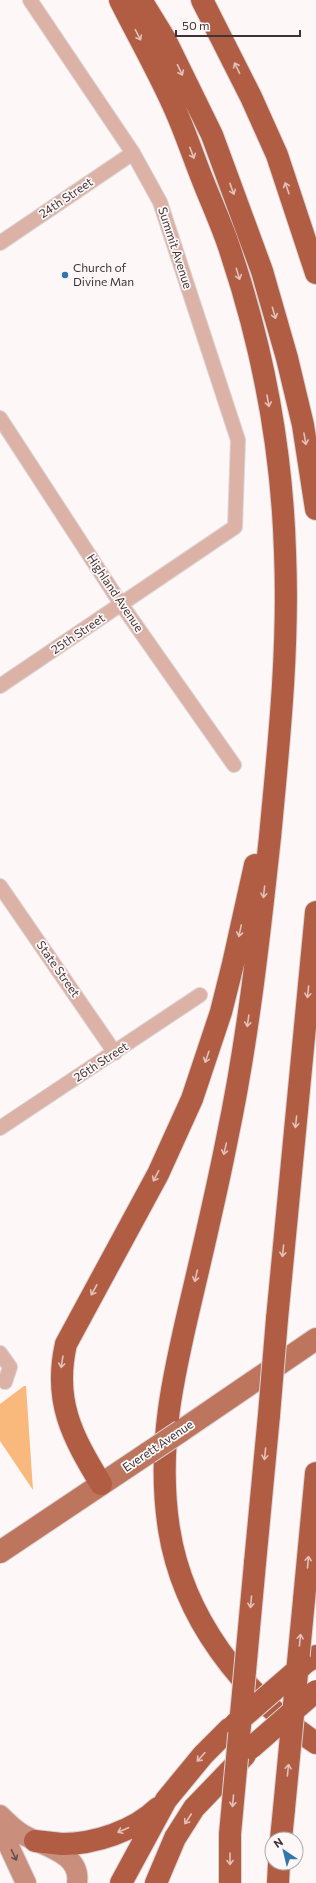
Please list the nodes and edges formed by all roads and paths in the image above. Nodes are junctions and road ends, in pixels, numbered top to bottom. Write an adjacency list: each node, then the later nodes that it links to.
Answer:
1 (30, 0): 5 (street, Summit Avenue)
2 (120, 0): 15 (highway, one-way to 15)
3 (141, 0): 11 (highway, one-way to 11)
4 (202, 0): 6 (highway, one-way to 4)
5 (133, 153): 7 (street, 24th Street); 12 (street, Summit Avenue)
6 (300, 224): 8 (highway); 9 (highway)
7 (0, 243)
8 (316, 251)
9 (316, 273)
10 (0, 418): 13 (street, Highland Avenue)
11 (316, 509)
12 (235, 527): 13 (street, 25th Street)
13 (121, 604): 14 (street, 25th Street); 16 (street, Highland Avenue)
14 (0, 686)
15 (278, 756): 26 (highway, one-way to 26); 30 (highway, one-way to 30)
16 (234, 765)
17 (0, 886): 20 (street, State Street)
18 (316, 912): 41 (highway, one-way to 41, bridge)
19 (200, 995): 20 (street, 26th Street)
20 (115, 1053): 21 (street, 26th Street)
21 (0, 1128)
22 (316, 1339): 26 (main road, Everett Avenue, bridge)
23 (0, 1353): 24 (street)
24 (5, 1382)
25 (316, 1473): 34 (highway, one-way to 25, bridge)
26 (101, 1484): 27 (main road, Everett Avenue)
27 (0, 1552)
28 (311, 1659): 31 (highway, one-way to 31, bridge)
29 (316, 1691): 40 (highway, one-way to 40, bridge)
30 (316, 1743)
31 (166, 1800): 35 (highway, one-way to 35); 39 (highway)
32 (0, 1815): 35 (main road)
33 (0, 1827): 37 (main road, one-way to 37)
34 (282, 1831)
35 (34, 1841): 38 (main road)
36 (279, 1871): 42 (highway)
37 (26, 1883)
38 (77, 1883)
39 (121, 1883)
40 (156, 1883)
41 (230, 1883)
42 (278, 1883)

